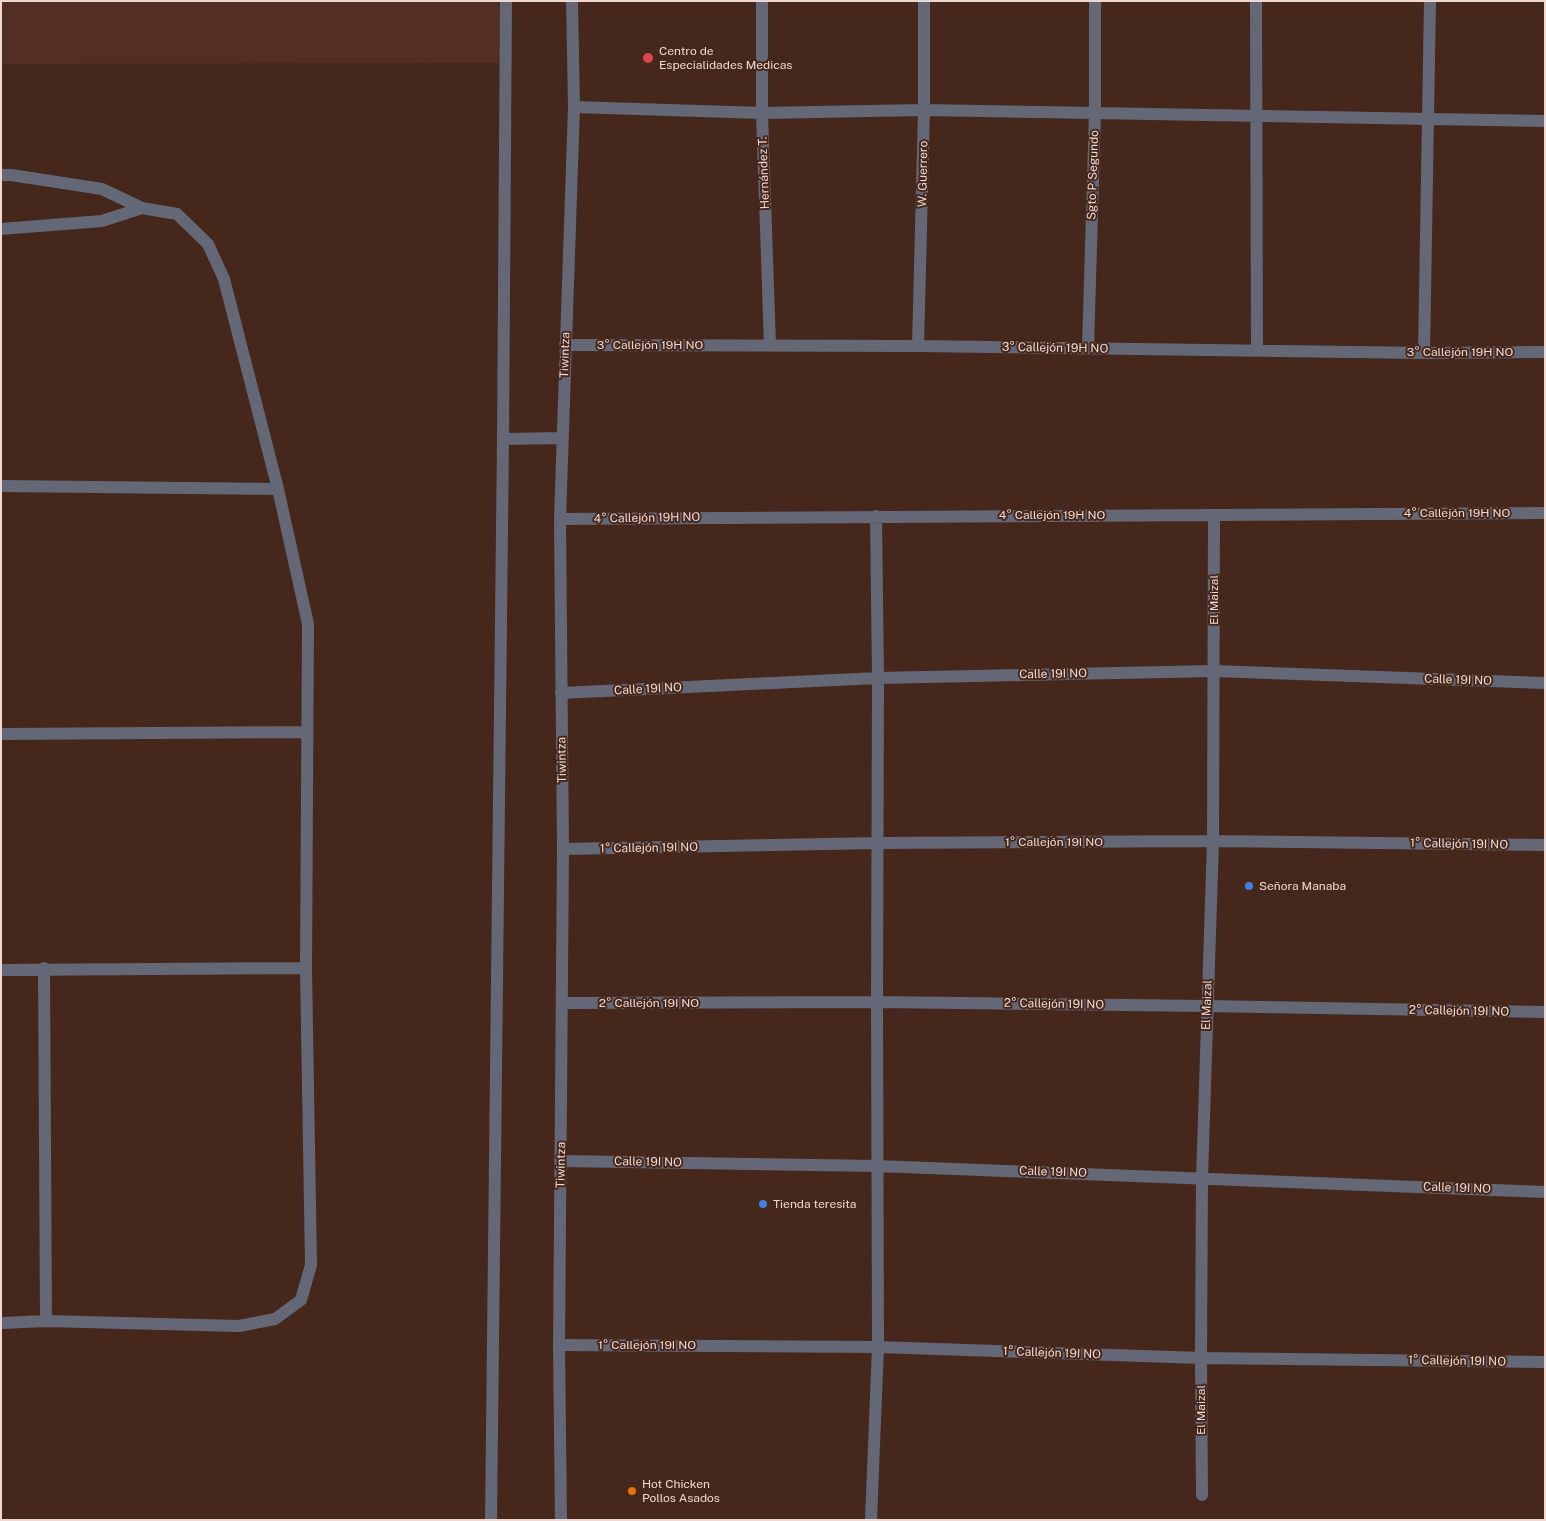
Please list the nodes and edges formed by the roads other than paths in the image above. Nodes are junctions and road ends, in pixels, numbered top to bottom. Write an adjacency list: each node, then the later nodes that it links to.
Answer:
1 (506, 1): 25 (street)
2 (572, 1): 8 (street, Tiwintza)
3 (762, 1): 11 (street, Hernández T.)
4 (924, 1): 9 (street, W. Guerrero)
5 (1096, 1): 10 (street, Sgto P Segundo)
6 (1256, 1): 12 (street)
7 (1430, 1): 13 (street)
8 (574, 107): 11 (street); 18 (street, Tiwintza)
9 (924, 110): 10 (street); 11 (street); 20 (street, W. Guerrero)
10 (1095, 112): 12 (street); 21 (street, Sgto P Segundo)
11 (762, 113): 19 (street, Hernández T.)
12 (1255, 115): 13 (street); 22 (street)
13 (1427, 119): 14 (street); 24 (street)
14 (1545, 121)
15 (1, 175): 16 (street)
16 (142, 208): 17 (street); 28 (street)
17 (1, 229)
18 (565, 345): 19 (street, 3° Callejón 19H NO); 26 (street, Tiwintza)
19 (770, 345): 20 (street, 3° Callejón 19H NO)
20 (918, 346): 21 (street, 3° Callejón 19H NO)
21 (1088, 348): 22 (street, 3° Callejón 19H NO)
22 (1257, 351): 24 (street, 3° Callejón 19H NO)
23 (1545, 352): 24 (street, 3° Callejón 19H NO)
24 (1424, 353)
25 (503, 438): 26 (street); 61 (street)
26 (562, 438): 32 (street, Tiwintza)
27 (1, 486): 28 (street)
28 (278, 489): 37 (street)
29 (1545, 513): 30 (street, 4° Callejón 19H NO)
30 (1214, 515): 31 (street, 4° Callejón 19H NO); 33 (street, El Maizal)
31 (876, 516): 32 (street, 4° Callejón 19H NO); 34 (street)
32 (560, 519): 36 (street, Tiwintza)
33 (1214, 671): 34 (street, Calle 19I NO); 35 (street, Calle 19I NO); 39 (street, El Maizal)
34 (878, 678): 36 (street, Calle 19I NO); 40 (street)
35 (1545, 683)
36 (561, 693): 42 (street, Tiwintza)
37 (307, 732): 38 (street); 44 (street)
38 (1, 734)
39 (1213, 841): 40 (street, 1° Callejón 19I NO); 41 (street, 1° Callejón 19I NO); 48 (street, El Maizal)
40 (878, 843): 42 (street, 1° Callejón 19I NO); 46 (street)
41 (1545, 845)
42 (563, 849): 47 (street, Tiwintza)
43 (44, 968): 44 (street); 45 (street); 54 (street)
44 (306, 968): 54 (street)
45 (1, 970)
46 (877, 1002): 47 (street, 2° Callejón 19I NO); 48 (street, 2° Callejón 19I NO); 51 (street)
47 (563, 1003): 50 (street, Tiwintza)
48 (1206, 1006): 49 (street, 2° Callejón 19I NO); 52 (street, El Maizal)
49 (1545, 1012)
50 (561, 1161): 51 (street, Calle 19I NO); 56 (street, Tiwintza)
51 (877, 1166): 52 (street, Calle 19I NO); 57 (street)
52 (1202, 1178): 53 (street, Calle 19I NO); 58 (street, El Maizal)
53 (1545, 1192)
54 (46, 1321): 55 (street)
55 (1, 1323)
56 (559, 1345): 57 (street, 1° Callejón 19I NO); 62 (street, Tiwintza)
57 (878, 1347): 58 (street, 1° Callejón 19I NO); 63 (street)
58 (1201, 1358): 59 (street, 1° Callejón 19I NO); 60 (street, El Maizal)
59 (1545, 1362)
60 (1202, 1495)
61 (491, 1520)
62 (561, 1520)
63 (871, 1520)

